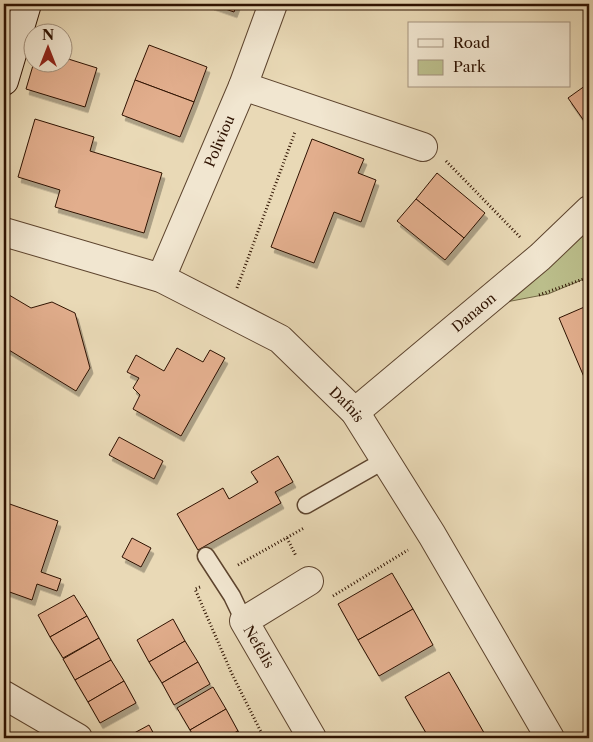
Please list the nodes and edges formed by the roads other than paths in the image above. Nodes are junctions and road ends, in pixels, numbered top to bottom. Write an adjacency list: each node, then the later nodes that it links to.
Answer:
1 (27, 4): 3 (street)
2 (274, 4): 4 (street, Poliviou)
3 (4, 81)
4 (243, 86): 5 (street); 8 (street, Poliviou)
5 (423, 147)
6 (589, 210): 9 (street, Danaon)
7 (4, 232): 8 (street, Dafnis)
8 (161, 278): 9 (street, Dafnis)
9 (355, 412): 10 (street, Dafnis)
10 (385, 460): 11 (lane); 18 (street, Dafnis)
11 (306, 505)
12 (206, 556): 14 (lane)
13 (309, 581): 14 (street, Nefelis)
14 (244, 622): 17 (street, Nefelis)
15 (4, 695): 16 (street)
16 (78, 738)
17 (312, 738)
18 (550, 738)

